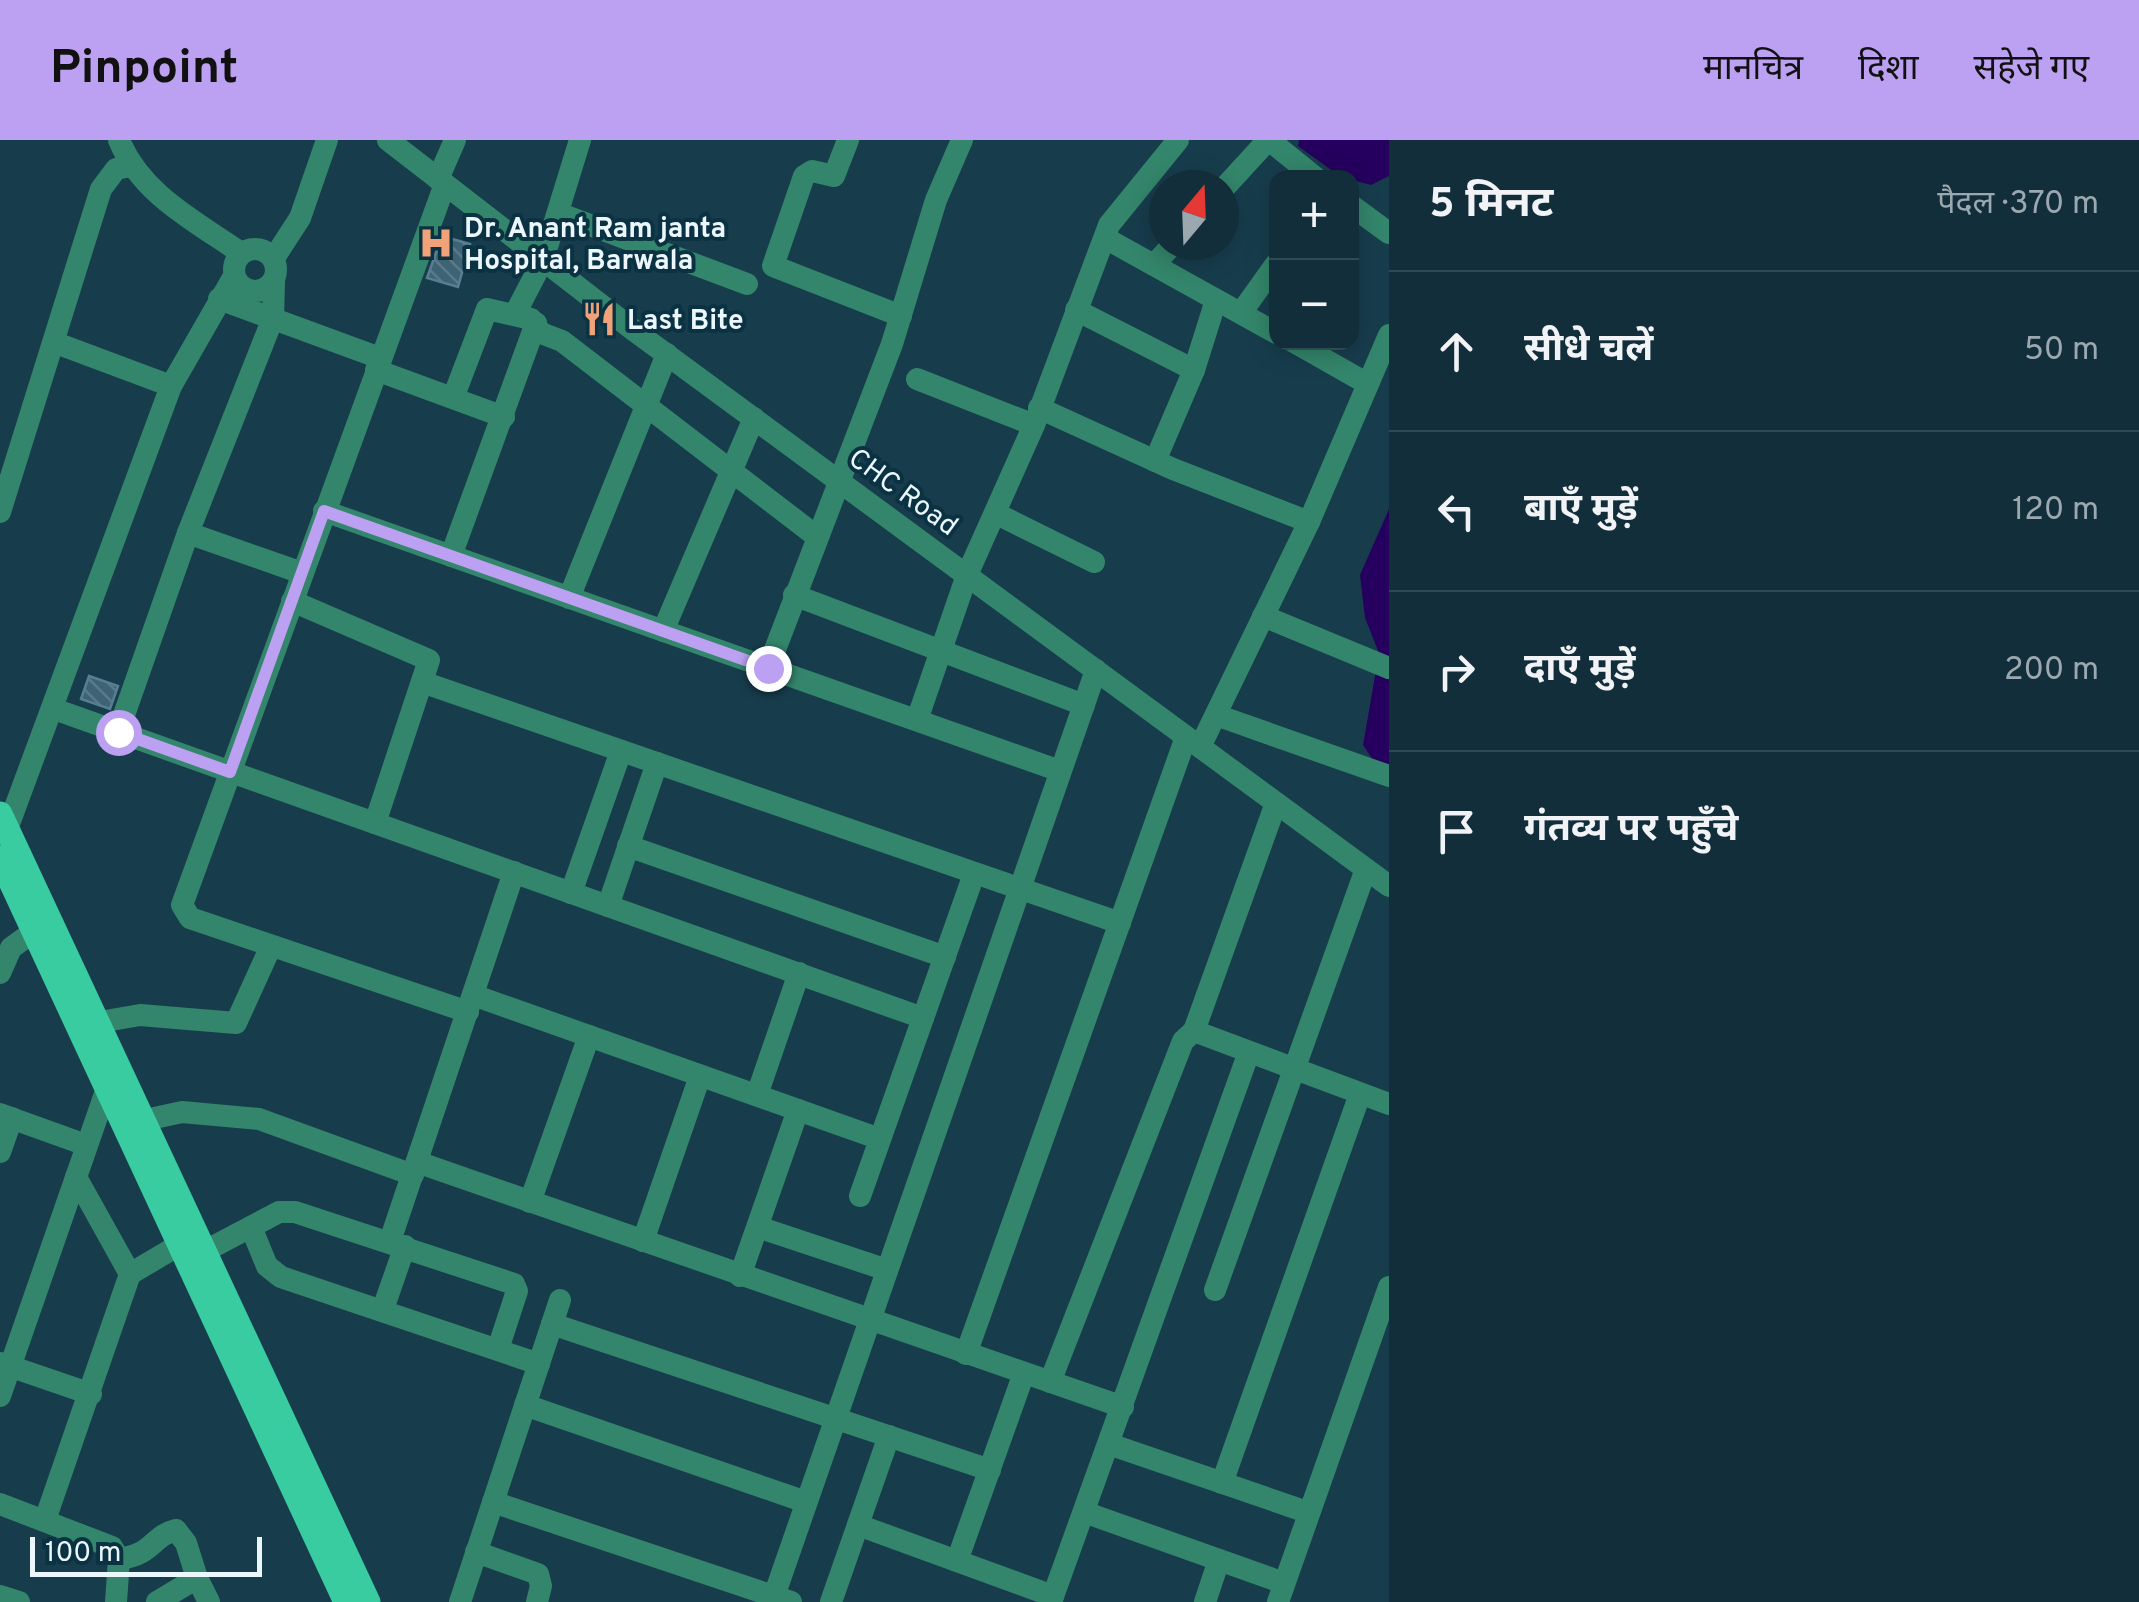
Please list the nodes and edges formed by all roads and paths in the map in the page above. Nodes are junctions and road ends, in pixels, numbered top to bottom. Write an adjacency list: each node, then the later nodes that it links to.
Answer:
1 (119, 140): 10 (street)
2 (327, 140): 22 (street)
3 (388, 140): 13 (street, CHC Road)
4 (455, 140): 13 (street)
5 (580, 140): 15 (street)
6 (848, 140): 29 (street)
7 (962, 140): 29 (street)
8 (1178, 140): 17 (street)
9 (1268, 140): 11 (street); 12 (street)
10 (130, 166): 20 (street); 34 (street)
11 (1306, 170)
12 (1239, 172)
13 (442, 182): 18 (street, CHC Road); 38 (street)
14 (1359, 211): 16 (street)
15 (558, 213): 18 (street); 24 (street)
16 (1389, 233)
17 (1107, 240): 21 (street); 27 (street)
18 (543, 260): 31 (street); 36 (street, CHC Road)
19 (1158, 260): 21 (street)
20 (238, 264): 22 (street); 22 (street); 25 (street)
21 (1154, 265): 26 (street)
22 (274, 270): 30 (street)
23 (1269, 274): 28 (street)
24 (747, 284)
25 (219, 298): 30 (street); 42 (street)
26 (1216, 300): 28 (street); 39 (street)
27 (1076, 310): 39 (street); 45 (street)
28 (1241, 313): 32 (street)
29 (901, 316): 50 (street)
30 (273, 318): 38 (street); 55 (street)
31 (526, 319): 43 (street); 44 (street); 46 (street)
32 (1269, 329)
33 (1389, 335): 37 (street)
34 (56, 343): 42 (street); 52 (street)
35 (1308, 350): 41 (street)
36 (667, 354): 44 (street); 47 (street, CHC Road)
37 (1383, 363): 41 (street)
38 (378, 364): 43 (street); 51 (street)
39 (1194, 370): 48 (street)
40 (917, 379): 45 (street)
41 (1368, 384): 54 (street)
42 (171, 386): 72 (street)
43 (453, 398): 46 (street)
44 (646, 406): 49 (street); 62 (street)
45 (1037, 416): 48 (street); 53 (street)
46 (504, 417): 57 (street)
47 (754, 418): 49 (street); 50 (street, CHC Road)
48 (1155, 461): 54 (street)
49 (731, 471): 56 (street); 65 (street)
50 (836, 479): 56 (street); 60 (street, CHC Road)
51 (324, 511): 57 (street); 59 (street)
52 (0, 512)
53 (997, 514): 58 (street); 60 (street)
54 (1308, 522): 64 (street)
55 (188, 532): 59 (street); 75 (street)
56 (816, 536): 61 (street)
57 (451, 556): 62 (street)
58 (1094, 562)
59 (302, 573): 63 (street)
60 (967, 575): 66 (street); 69 (street, CHC Road)
61 (794, 596): 66 (street); 67 (street)
62 (569, 598): 65 (street)
63 (292, 601): 70 (street); 80 (street)
64 (1263, 616): 68 (street); 73 (street)
65 (664, 631): 67 (street)
66 (941, 651): 71 (street); 74 (street)
67 (768, 668): 74 (street)
68 (1389, 668)
69 (1096, 670): 71 (street); 76 (street, CHC Road)
70 (424, 682): 77 (street); 83 (street)
71 (1084, 705): 79 (street)
72 (54, 709): 75 (street); 84 (street)
73 (1216, 715): 76 (street); 81 (street)
74 (917, 720): 79 (street)
75 (118, 732): 80 (street)
76 (1193, 742): 82 (street, CHC Road); 94 (street)
77 (621, 751): 78 (street); 92 (street)
78 (657, 764): 85 (street); 89 (street)
79 (1060, 771): 91 (street)
80 (230, 772): 83 (street); 96 (street)
81 (1389, 776)
82 (1276, 803): 87 (street, CHC Road); 103 (street)
83 (376, 823): 88 (street)
84 (2, 831): 102 (main road)
85 (628, 846): 93 (street); 97 (street)
86 (0, 858): 95 (main road)
87 (1366, 869): 90 (street, CHC Road); 106 (street)
88 (514, 872): 92 (street); 100 (street)
89 (974, 874): 91 (street); 97 (street)
90 (1389, 886)
91 (1019, 890): 94 (street); 127 (street)
92 (572, 892): 93 (street)
93 (608, 906): 99 (street)
94 (1120, 923): 137 (street)
95 (33, 932): 98 (street); 108 (main road)
96 (271, 946): 100 (street); 102 (street)
97 (945, 957): 101 (street)
98 (2, 965)
99 (799, 973): 101 (street); 110 (street)
100 (470, 1003): 104 (street); 118 (street)
101 (923, 1018): 115 (street)
102 (94, 1022): 114 (main road)
103 (1194, 1031): 105 (street); 141 (street)
104 (589, 1036): 107 (street); 121 (street)
105 (1249, 1052): 106 (street); 145 (street)
106 (1294, 1068): 109 (street); 131 (street)
107 (700, 1076): 110 (street); 124 (street)
108 (106, 1091): 114 (main road); 116 (street)
109 (1360, 1094): 111 (street); 150 (street)
110 (757, 1096): 112 (street)
111 (1389, 1104)
112 (798, 1110): 115 (street); 122 (street)
113 (6, 1116): 116 (street); 117 (street)
114 (132, 1123): 118 (street); 126 (main road)
115 (880, 1139): 120 (street)
116 (86, 1145): 119 (street)
117 (0, 1152)
118 (415, 1168): 121 (street); 125 (street)
119 (76, 1177): 128 (street); 139 (street)
120 (860, 1196)
121 (530, 1202): 124 (street)
122 (758, 1226): 127 (street); 129 (street)
123 (251, 1227): 125 (street); 126 (street); 133 (street)
124 (643, 1241): 129 (street)
125 (398, 1244): 133 (street); 136 (street)
126 (190, 1253): 128 (street); 171 (main road); 172 (main road)
127 (886, 1270): 134 (street)
128 (130, 1274): 142 (street)
129 (740, 1276): 134 (street)
130 (1389, 1287): 155 (street)
131 (1214, 1290)
132 (560, 1300): 135 (street)
133 (383, 1309): 136 (street)
134 (869, 1321): 137 (street); 146 (street)
135 (552, 1324): 138 (street); 146 (street)
136 (498, 1350): 138 (street)
137 (966, 1354): 140 (street)
138 (539, 1364): 144 (street)
139 (6, 1365): 142 (street); 143 (street)
140 (1024, 1373): 141 (street); 149 (street)
141 (1050, 1382): 145 (street)
142 (91, 1394): 156 (street)
143 (0, 1396)
144 (525, 1405): 151 (street); 152 (street)
145 (1123, 1407): 148 (street)
146 (835, 1418): 147 (street); 152 (street)
147 (889, 1436): 149 (street); 157 (street)
148 (1109, 1444): 150 (street); 154 (street)
149 (990, 1470): 161 (street)
150 (1222, 1482): 155 (street)
151 (493, 1502): 158 (street); 165 (street)
152 (806, 1502): 165 (street)
153 (0, 1504): 156 (street)
154 (1084, 1512): 160 (street); 166 (street)
155 (1307, 1512): 163 (street)
156 (45, 1520): 159 (street)
157 (858, 1525): 161 (street); 175 (street)
158 (476, 1552): 173 (street); 174 (street)
159 (118, 1559): 162 (street); 168 (street)
160 (1219, 1560): 163 (street); 176 (street)
161 (957, 1561): 166 (street)
162 (197, 1578): 169 (street); 170 (street)
163 (1281, 1592)
164 (0, 1596): 167 (street)
165 (779, 1600)
166 (1052, 1600)
167 (19, 1602)
168 (116, 1602)
169 (158, 1602)
170 (209, 1602)
171 (346, 1602)
172 (368, 1602)
173 (460, 1602)
174 (537, 1602)
175 (832, 1602)
176 (1205, 1602)

